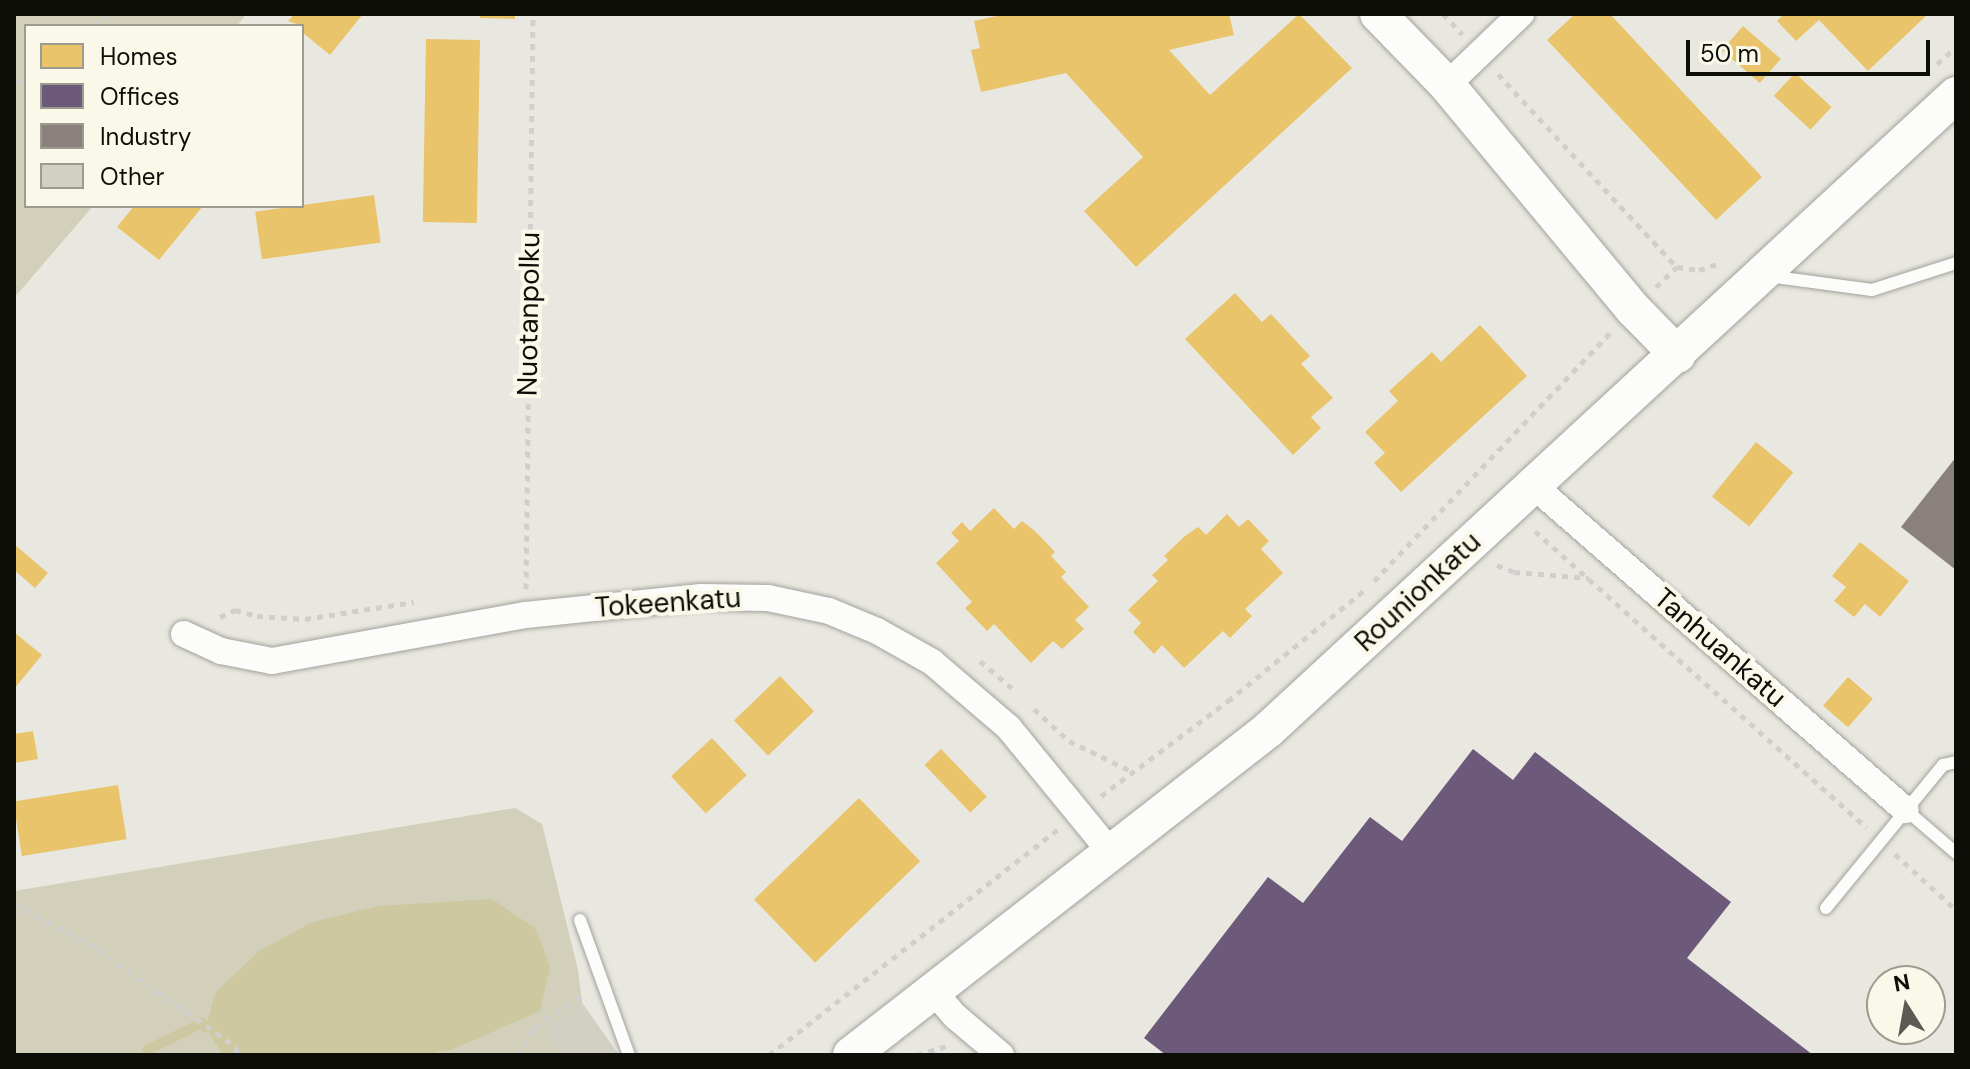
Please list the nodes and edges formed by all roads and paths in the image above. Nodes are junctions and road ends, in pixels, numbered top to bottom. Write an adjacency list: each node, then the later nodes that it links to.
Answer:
1 (533, 14): 19 (path, Nuotanpolku)
2 (1378, 14): 8 (main road)
3 (1443, 14): 6 (path)
4 (1521, 14): 6 (street)
5 (1956, 47): 7 (path)
6 (1480, 54): 8 (street); 11 (path)
7 (1945, 81): 12 (main road, Rounionkatu)
8 (1447, 85): 13 (main road)
9 (1725, 261): 11 (path)
10 (1956, 263): 12 (lane)
11 (1677, 267): 13 (path)
12 (1763, 276): 14 (main road, Rounionkatu)
13 (1633, 309): 14 (main road); 23 (path)
14 (1678, 355): 15 (main road, Rounionkatu)
15 (1534, 486): 22 (street, Tanhuankatu); 26 (main road, Rounionkatu)
16 (1535, 531): 18 (path)
17 (1495, 564): 18 (path)
18 (1590, 578): 24 (path)
19 (526, 615): 20 (street, Tokeenkatu); 23 (street, Tokeenkatu)
20 (184, 634)
21 (1956, 762): 22 (lane)
22 (1906, 810): 24 (lane); 25 (lane)
23 (1080, 812): 26 (street, Tokeenkatu); 36 (path)
24 (1881, 841): 28 (lane); 29 (path)
25 (1956, 853)
26 (1112, 854): 32 (main road, Rounionkatu)
27 (14, 904): 33 (path)
28 (1826, 908)
29 (1956, 910)
30 (580, 920): 31 (lane)
31 (601, 981): 34 (path); 35 (lane)
32 (934, 992): 37 (main road, Rounionkatu); 38 (street)
33 (237, 1055)
34 (518, 1055)
35 (629, 1055)
36 (769, 1055)
37 (851, 1055)
38 (1001, 1055)

